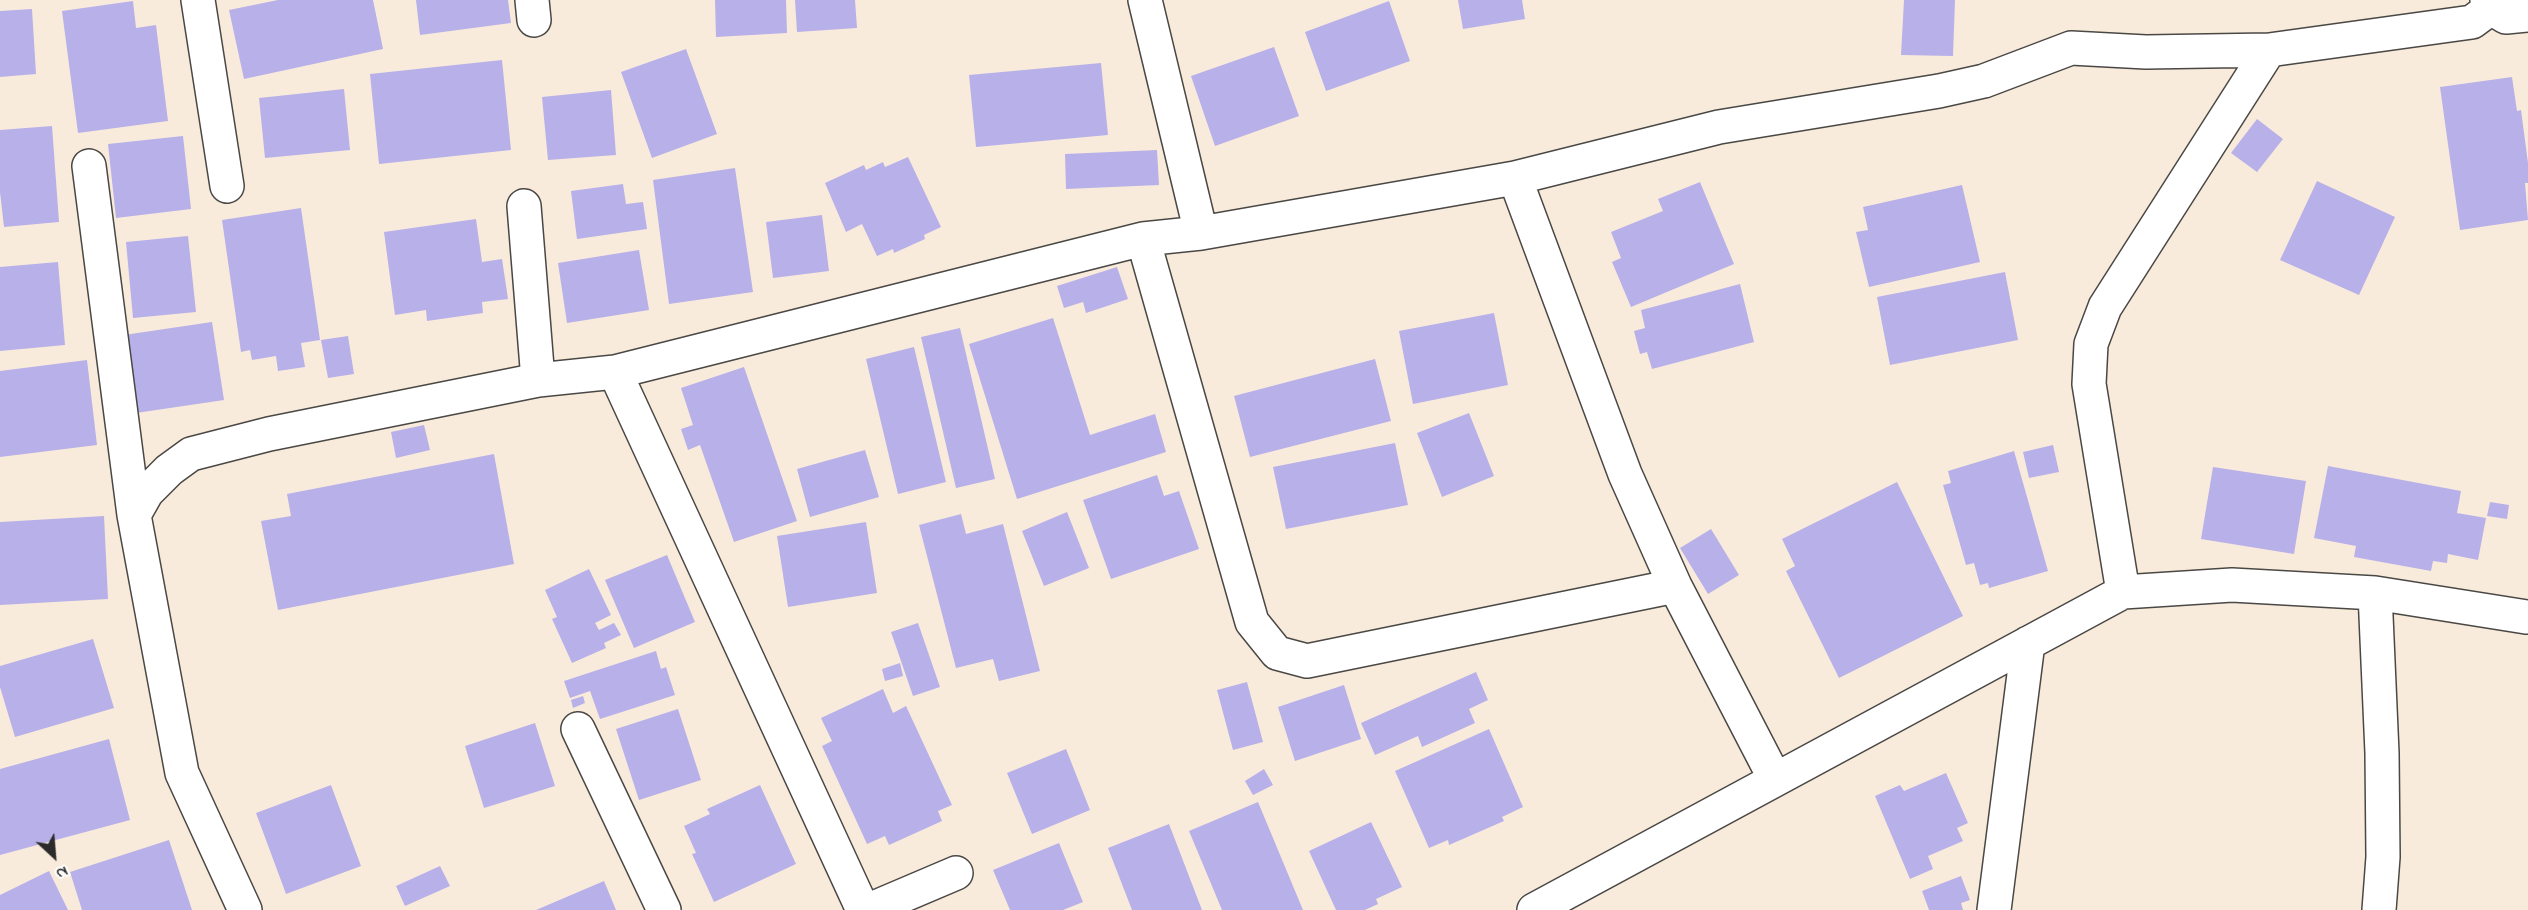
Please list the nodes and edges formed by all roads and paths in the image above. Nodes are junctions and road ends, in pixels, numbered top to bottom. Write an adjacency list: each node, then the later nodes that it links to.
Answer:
1 (198, 0): 8 (street)
2 (1145, 0): 10 (street)
3 (2489, 4): 4 (street); 5 (street)
4 (2528, 15)
5 (2269, 50): 7 (street); 16 (street)
6 (89, 166): 14 (street)
7 (1515, 178): 10 (street); 15 (street)
8 (227, 186)
9 (524, 206): 13 (street)
10 (1202, 233): 11 (street)
11 (1143, 239): 12 (street); 15 (street)
12 (615, 372): 13 (street); 25 (street)
13 (538, 380): 14 (street)
14 (134, 515): 23 (street)
15 (1675, 586): 21 (street)
16 (2123, 592): 17 (street); 19 (street)
17 (2374, 593): 18 (street); 29 (street)
18 (2527, 609)
19 (2028, 642): 21 (street); 28 (street)
20 (578, 729): 24 (street)
21 (1775, 779): 27 (street)
22 (956, 873): 26 (street)
23 (245, 910)
24 (664, 910)
25 (863, 910)
26 (869, 910)
27 (1534, 910)
28 (1994, 910)
29 (2379, 910)

